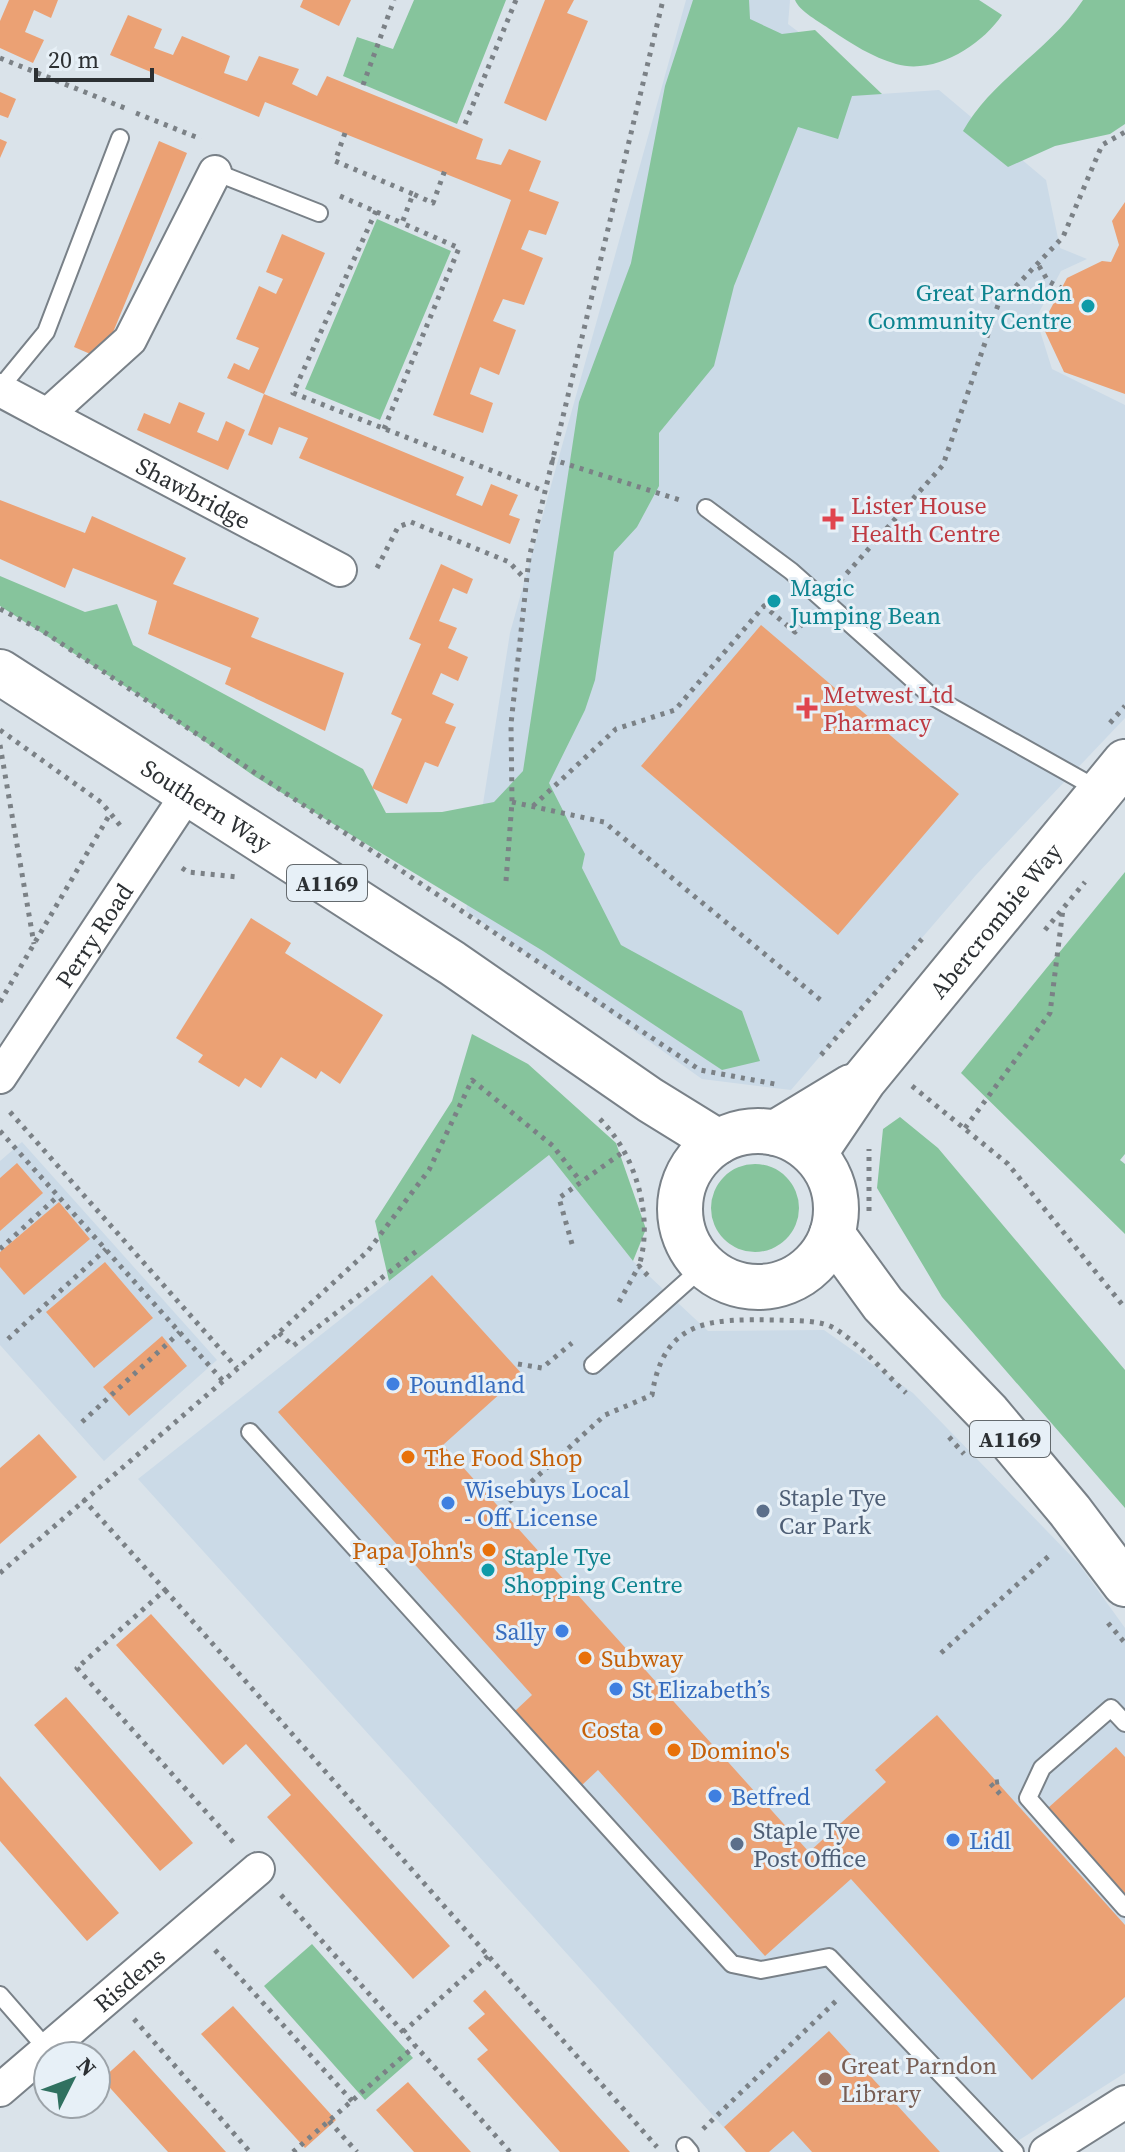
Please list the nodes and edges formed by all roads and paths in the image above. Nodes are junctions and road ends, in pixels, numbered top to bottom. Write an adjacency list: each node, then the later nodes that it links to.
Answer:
1 (394, 0): 5 (path)
2 (516, 0): 6 (path)
3 (663, 0): 22 (path)
4 (0, 58): 11 (path)
5 (363, 85)
6 (465, 124)
7 (1125, 132): 17 (path)
8 (345, 133): 13 (path)
9 (120, 138): 19 (lane)
10 (445, 170): 13 (path)
11 (220, 174): 15 (lane); 20 (street)
12 (331, 192): 14 (path)
13 (413, 194): 16 (path)
14 (376, 211): 16 (path); 21 (path)
15 (319, 213)
16 (402, 223): 21 (path)
17 (1039, 266): 18 (path); 27 (path)
18 (1061, 288)
19 (0, 389): 20 (street, Shawbridge)
20 (47, 415): 25 (street, Shawbridge)
21 (384, 429): 23 (path)
22 (551, 459): 23 (path); 24 (path)
23 (544, 491): 26 (path)
24 (706, 508): 27 (lane)
25 (340, 570): 26 (path)
26 (526, 580): 35 (path)
27 (823, 600): 33 (lane); 36 (path)
28 (0, 609): 52 (path)
29 (0, 672): 34 (main road, Southern Way / A1169)
30 (1125, 706): 33 (path)
31 (0, 730): 37 (path)
32 (0, 745): 45 (path)
33 (1098, 775): 51 (main road, Abercrombie Way)
34 (188, 793): 38 (street, Perry Road); 55 (main road, Southern Way / A1169)
35 (512, 802): 36 (path); 41 (path)
36 (533, 806): 47 (path)
37 (110, 814): 38 (path); 45 (path)
38 (150, 846): 40 (path); 49 (street, Perry Road)
39 (1090, 876): 42 (path)
40 (249, 878)
41 (506, 881)
42 (1063, 909): 43 (path); 58 (path)
43 (1043, 933)
44 (925, 935): 48 (path)
45 (34, 944): 46 (path)
46 (0, 1002)
47 (823, 1002)
48 (813, 1063)
49 (2, 1069)
50 (922, 1074): 53 (path)
51 (864, 1080): 60 (main road, Abercrombie Way); 64 (main road, Abercrombie Way)
52 (787, 1086)
53 (912, 1086): 54 (path); 58 (path)
54 (904, 1098)
55 (650, 1100): 61 (main road, Southern Way / A1169); 67 (main road)
56 (0, 1101): 83 (path)
57 (593, 1112): 63 (path)
58 (965, 1128): 78 (path)
59 (0, 1131): 66 (path)
60 (775, 1133): 61 (main road); 64 (main road)
61 (718, 1142): 67 (main road)
62 (869, 1146): 68 (path)
63 (624, 1152): 65 (path); 74 (path)
64 (814, 1154): 69 (main road)
65 (581, 1182): 70 (path); 80 (path)
66 (58, 1196): 71 (path); 72 (path)
67 (680, 1217): 75 (main road)
68 (876, 1222)
69 (832, 1234): 76 (main road); 77 (main road, A1169)
70 (572, 1244)
71 (0, 1249)
72 (106, 1249): 79 (path); 81 (path)
73 (418, 1250): 80 (path)
74 (639, 1266)
75 (704, 1266): 76 (main road); 82 (lane)
76 (803, 1273): 77 (main road, A1169)
77 (883, 1304): 97 (main road, A1169)
78 (1125, 1308)
79 (180, 1332): 84 (path); 86 (path)
80 (279, 1333): 83 (path)
81 (8, 1339)
82 (593, 1365)
83 (237, 1368): 84 (path)
84 (223, 1381): 90 (path)
85 (915, 1401): 91 (path)
86 (82, 1422)
87 (250, 1432): 105 (lane)
88 (947, 1435): 89 (path)
89 (968, 1459)
90 (83, 1499): 95 (path); 96 (path)
91 (509, 1502)
92 (1041, 1542): 93 (path)
93 (1051, 1554): 94 (path); 99 (path)
94 (1060, 1565)
95 (0, 1573)
96 (165, 1590): 101 (path); 104 (path)
97 (1116, 1603): 98 (path)
98 (1125, 1643)
99 (941, 1653)
100 (1125, 1723): 102 (lane)
101 (258, 1869): 103 (street, Risdens); 108 (path)
102 (1125, 1908)
103 (193, 1925): 106 (street, Risdens); 114 (path)
104 (488, 1956): 108 (path); 122 (path)
105 (854, 1984): 117 (path); 123 (lane)
106 (112, 1994): 110 (street, Risdens); 118 (path)
107 (0, 1995): 109 (lane)
108 (403, 2032): 111 (path)
109 (39, 2040)
110 (58, 2040)
111 (415, 2046): 114 (path); 121 (path)
112 (32, 2062): 113 (street, Risdens)
113 (0, 2090)
114 (352, 2101): 116 (path)
115 (1125, 2102): 124 (street)
116 (329, 2121): 119 (path); 120 (path)
117 (687, 2149)
118 (250, 2152)
119 (293, 2152)
120 (357, 2152)
121 (510, 2152)
122 (661, 2152)
123 (1015, 2152)
124 (1046, 2152)

